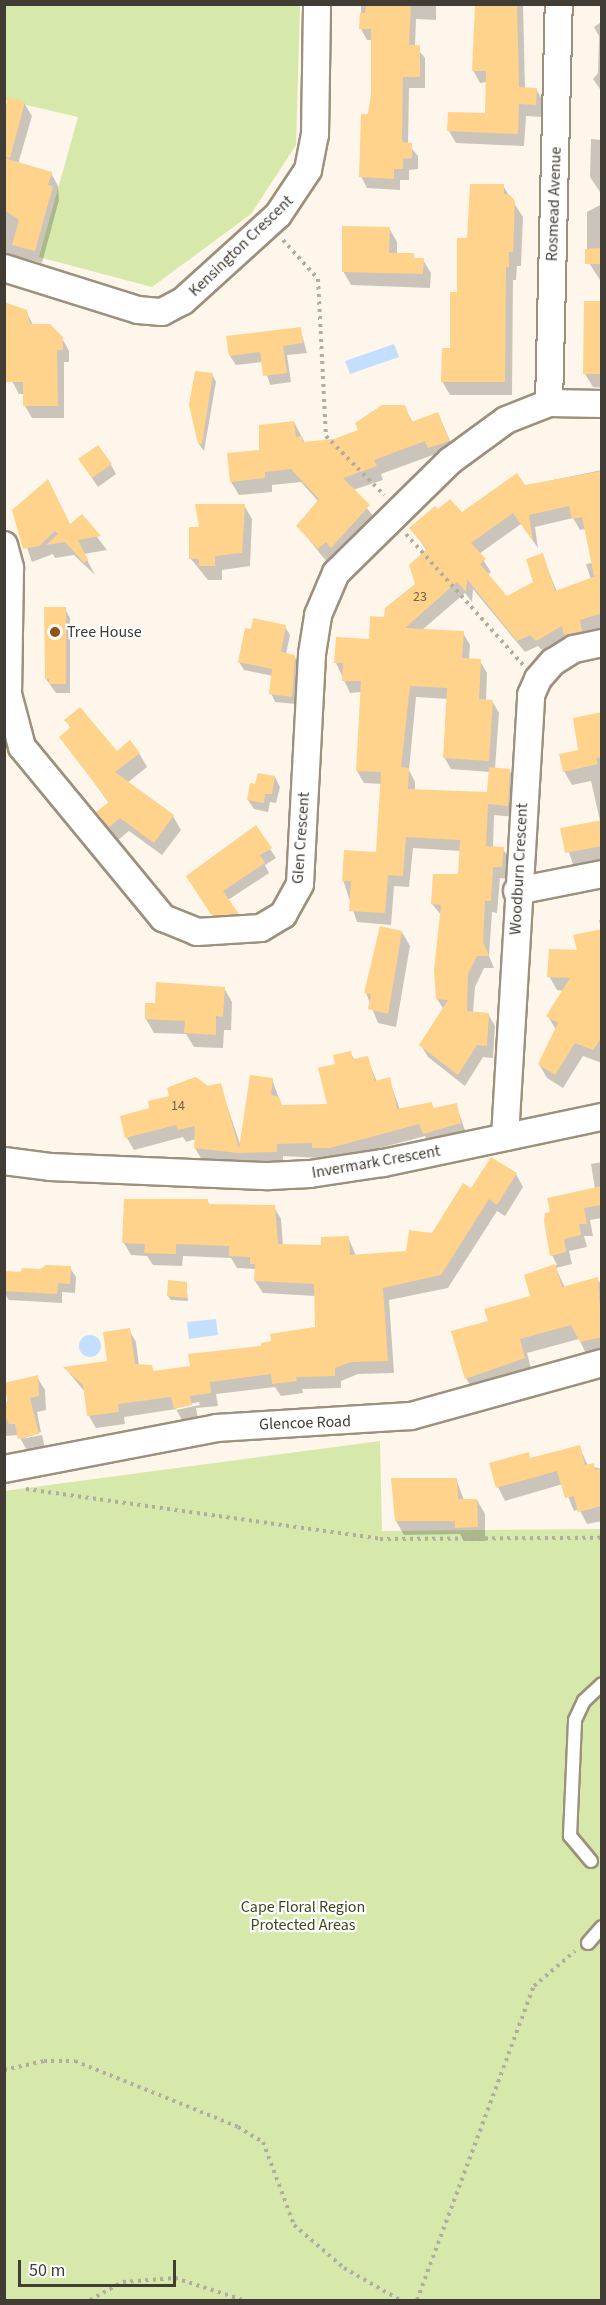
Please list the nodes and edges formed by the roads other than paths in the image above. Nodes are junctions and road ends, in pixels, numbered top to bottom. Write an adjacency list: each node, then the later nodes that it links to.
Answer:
1 (317, 4): 3 (street, Kensington Crescent)
2 (558, 4): 4 (street, Rosmead Avenue)
3 (4, 268)
4 (549, 403): 5 (street, Glen Crescent); 8 (street, Glen Crescent)
5 (602, 404)
6 (4, 545): 8 (street, Glen Crescent)
7 (602, 643): 10 (street, Woodburn Crescent)
8 (13, 746)
9 (602, 874): 10 (street)
10 (517, 891): 12 (street, Woodburn Crescent)
11 (602, 1117): 12 (street, Invermark Crescent)
12 (505, 1137): 13 (street, Invermark Crescent)
13 (4, 1161)
14 (602, 1364): 15 (street, Glencoe Road)
15 (10, 1478)
16 (602, 1684): 17 (lane)
17 (591, 1861)
18 (602, 1927): 19 (lane)
19 (588, 1943)

